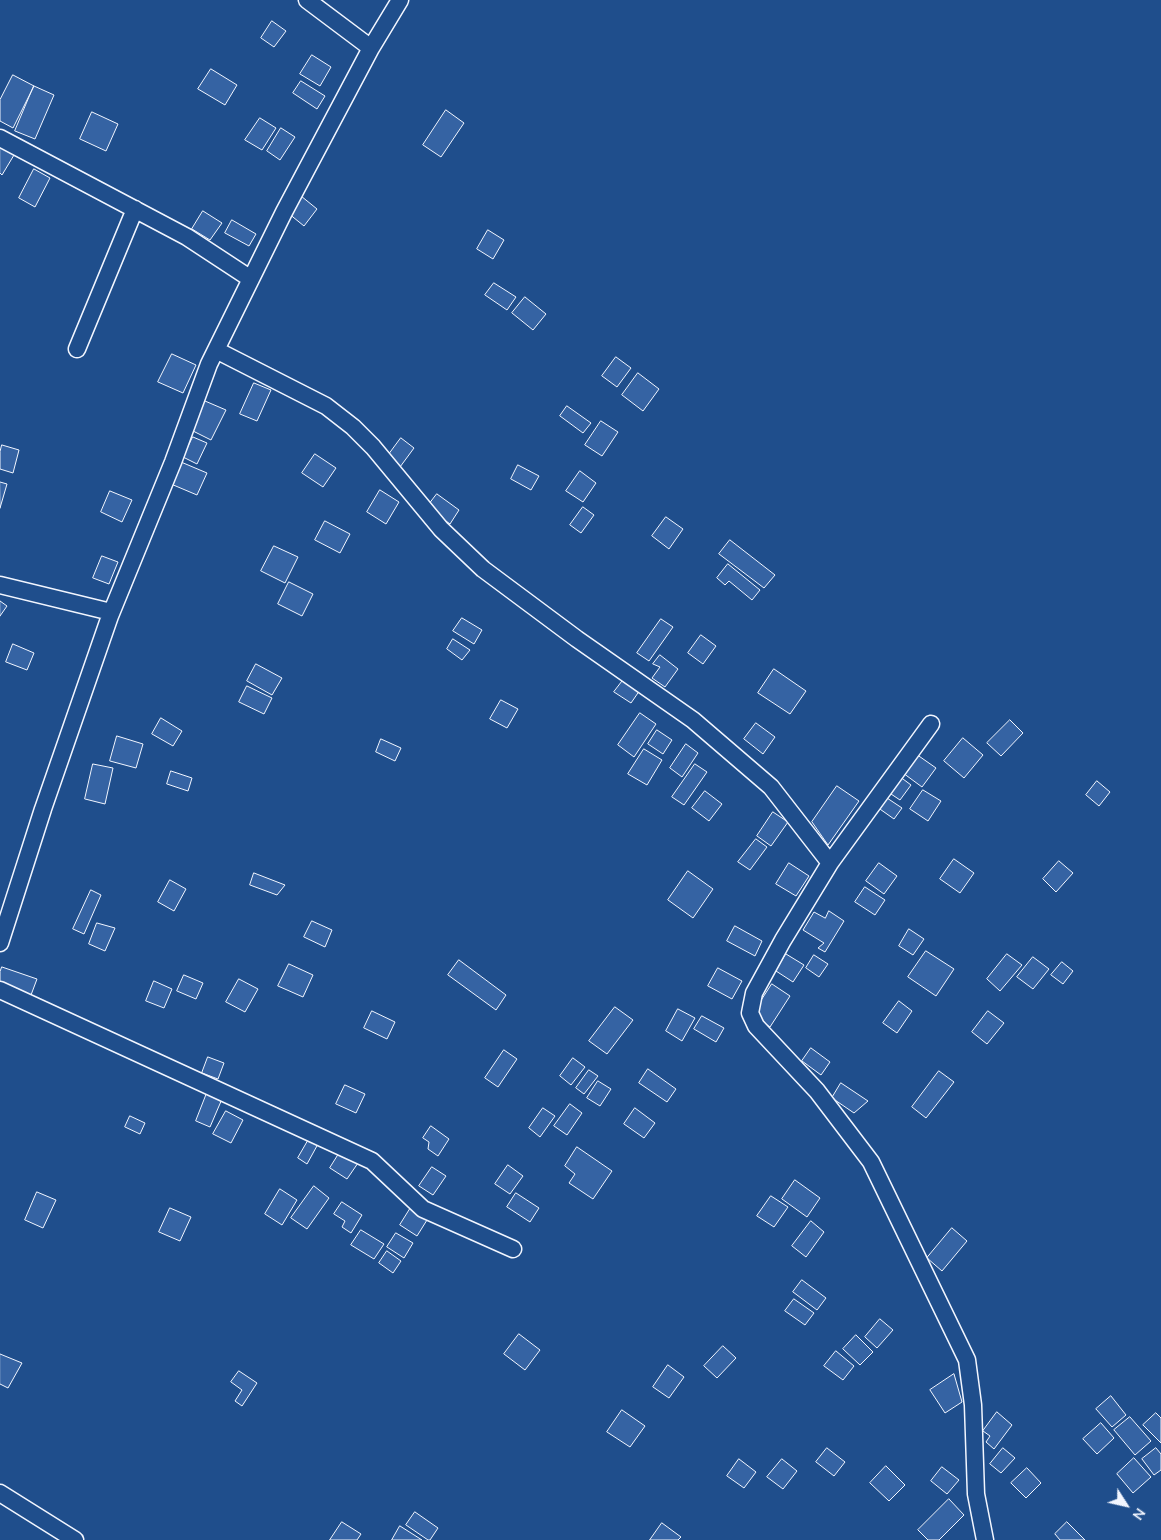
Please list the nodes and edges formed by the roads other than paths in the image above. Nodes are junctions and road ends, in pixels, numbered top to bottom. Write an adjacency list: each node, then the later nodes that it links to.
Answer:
1 (307, 0): 3 (street)
2 (400, 0): 3 (street)
3 (372, 48): 6 (street)
4 (0, 138): 5 (street)
5 (135, 209): 6 (street); 7 (street)
6 (251, 279): 8 (street)
7 (77, 348)
8 (216, 350): 10 (street); 12 (street)
9 (0, 585): 10 (street)
10 (111, 612): 13 (street)
11 (931, 724): 12 (street)
12 (830, 863): 18 (street)
13 (0, 942)
14 (0, 990): 15 (street)
15 (513, 1249)
16 (0, 1493): 17 (street)
17 (75, 1540)
18 (985, 1540)

